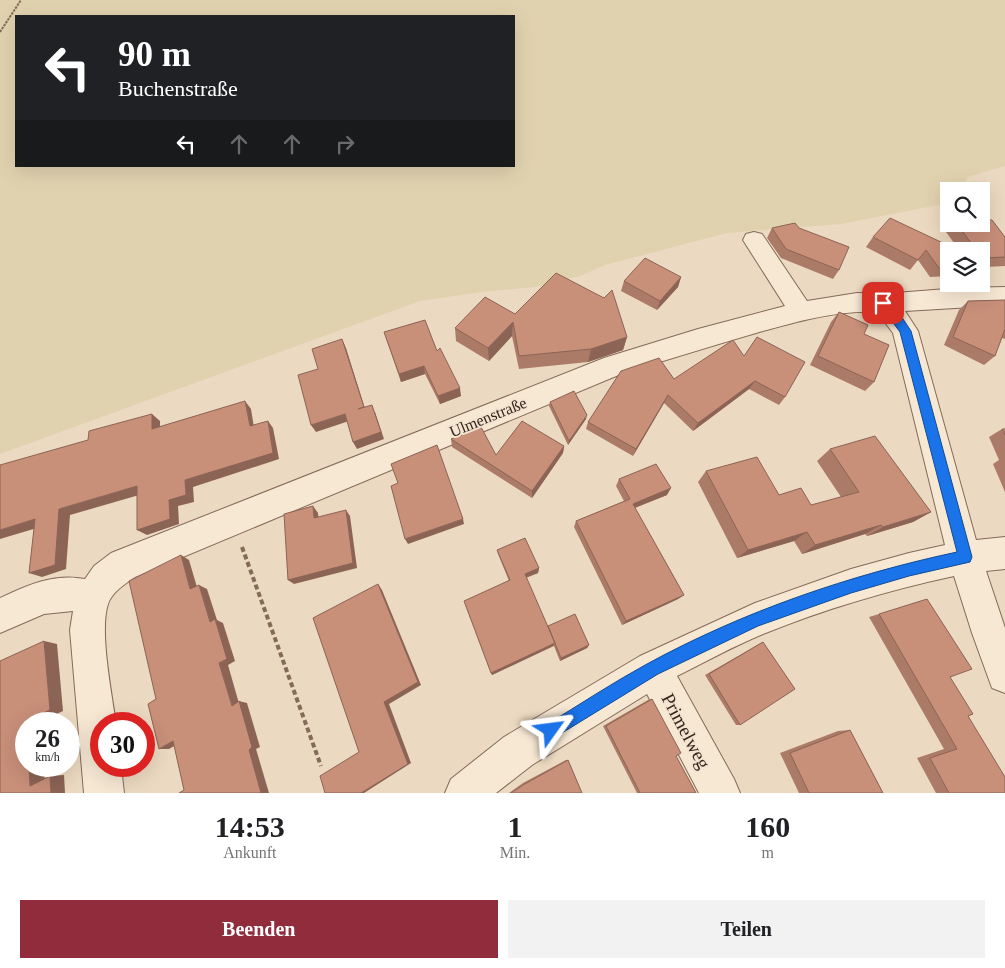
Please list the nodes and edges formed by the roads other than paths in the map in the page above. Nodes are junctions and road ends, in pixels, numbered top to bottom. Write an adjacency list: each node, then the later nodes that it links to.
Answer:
1 (754, 240): 4 (street)
2 (1005, 296): 3 (street, Ulmenstraße)
3 (883, 303): 4 (street, Ulmenstraße); 6 (street)
4 (801, 311): 7 (street, Ulmenstraße)
5 (1005, 553): 6 (street)
6 (965, 557): 9 (street); 10 (street)
7 (92, 597): 8 (street); 11 (street)
8 (0, 616)
9 (652, 669): 14 (street); 15 (street, Primelweg)
10 (1005, 674)
11 (95, 712)
12 (102, 777): 13 (street)
13 (104, 793)
14 (465, 793)
15 (720, 793)

